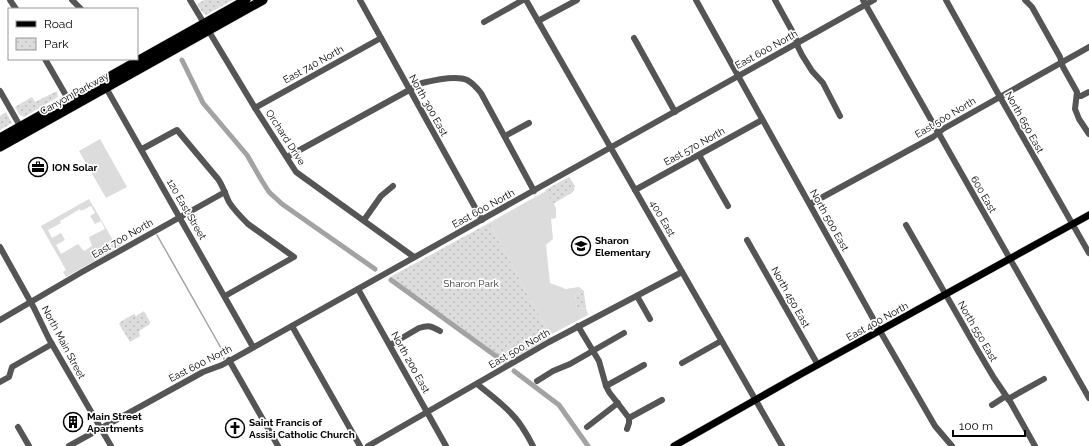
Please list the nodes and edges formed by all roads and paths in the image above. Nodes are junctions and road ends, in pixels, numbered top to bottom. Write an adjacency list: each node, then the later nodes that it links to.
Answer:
1 (72, 0): 15 (street)
2 (190, 0): 18 (street, Orchard Drive)
3 (246, 0): 18 (highway, Canyon Parkway)
4 (263, 0): 18 (highway, Canyon Parkway)
5 (360, 0): 19 (street, North 300 East)
6 (523, 0): 17 (street)
7 (526, 0): 16 (street, 400 East)
8 (576, 0): 16 (street)
9 (696, 0): 25 (street, North 500 East)
10 (775, 0): 21 (street)
11 (874, 0): 14 (street, East 600 North)
12 (946, 0): 31 (street, North 650 East)
13 (1025, 0): 24 (street)
14 (864, 2): 21 (street, East 600 North); 39 (street, 600 East)
15 (80, 8)
16 (538, 21): 44 (street, 400 East)
17 (484, 22)
18 (207, 27): 26 (highway, Canyon Parkway); 33 (street, Orchard Drive)
19 (380, 38): 27 (street, North 300 East); 33 (street, East 740 North)
20 (634, 38): 34 (street)
21 (797, 43): 25 (street, East 600 North); 35 (street)
22 (1089, 47): 24 (street, East 500 North)
23 (46, 60): 32 (street)
24 (1062, 62): 30 (street); 31 (street, East 500 North)
25 (738, 76): 34 (street, East 600 North); 36 (street, North 500 East)
26 (104, 84): 32 (highway, Canyon Parkway); 43 (highway, Canyon Parkway); 45 (street, 120 East Street)
27 (409, 90): 41 (street); 47 (street); 57 (street, North 300 East)
28 (0, 91): 38 (street)
29 (1089, 92): 30 (street)
30 (1077, 96): 40 (street)
31 (1000, 97): 39 (street, East 500 North); 58 (street, North 650 East)
32 (68, 99): 38 (highway, Canyon Parkway)
33 (255, 108): 47 (street, Orchard Drive)
34 (675, 112): 44 (street, East 600 North)
35 (840, 116)
36 (762, 120): 46 (street, East 570 North); 52 (street, North 500 East)
37 (529, 123): 41 (street)
38 (20, 126): 42 (highway, Canyon Parkway)
39 (938, 133): 52 (street, East 500 North); 64 (street, 600 East)
40 (1089, 134)
41 (505, 136): 50 (street)
42 (0, 138)
43 (0, 147)
44 (611, 148): 49 (street, 400 East); 50 (street, East 600 North)
45 (142, 149): 51 (street); 55 (street, 120 East Street)
46 (699, 155): 49 (street, East 570 North); 53 (street)
47 (287, 157): 56 (street, Orchard Drive)
48 (393, 186): 56 (street)
49 (635, 190): 65 (street, 400 East)
50 (534, 191): 57 (street, East 600 North)
51 (225, 192): 55 (street, East 700 North); 68 (street)
52 (810, 204): 76 (street, North 500 East)
53 (728, 206)
54 (1089, 215): 58 (main road, East 400 North)
55 (180, 216): 68 (street, 120 East Street); 70 (street, East 700 North)
56 (364, 220): 63 (street, Orchard Drive)
57 (482, 220): 63 (street, East 600 North)
58 (1072, 224): 62 (street, North 650 East); 64 (main road, East 400 North)
59 (906, 225): 67 (street, North 550 East)
60 (747, 240): 85 (street, North 450 East)
61 (0, 247): 70 (street, North Main Street)
62 (1089, 253)
63 (414, 257): 66 (street, East 600 North)
64 (1010, 259): 67 (main road, East 400 North); 93 (street, 600 East)
65 (682, 272): 69 (street, East 500 North); 78 (street, 400 East)
66 (358, 289): 73 (street, East 600 North); 80 (street, North 200 East)
67 (946, 295): 76 (main road, East 400 North); 92 (street, North 550 East)
68 (225, 296): 81 (street, 120 East Street)
69 (637, 296): 71 (street); 74 (street, East 500 North)
70 (31, 302): 72 (street, East 700 North); 79 (street, North Main Street)
71 (650, 319)
72 (0, 320)
73 (292, 326): 81 (street, East 600 North); 108 (street)
74 (578, 326): 82 (street); 90 (street, East 500 North)
75 (440, 331): 80 (street)
76 (880, 331): 85 (main road, East 400 North); 114 (street, North 500 East)
77 (624, 332): 82 (street)
78 (721, 341): 84 (street); 95 (street, 400 East)
79 (52, 344): 89 (street); 102 (street, North Main Street)
80 (390, 345): 98 (street, North 200 East)
81 (253, 347): 83 (street, East 600 North)
82 (593, 350): 88 (street); 91 (street)
83 (229, 360): 102 (street, East 600 North); 107 (street)
84 (682, 363)
85 (818, 365): 95 (main road, East 400 North)
86 (644, 366): 91 (street)
87 (1044, 380): 92 (street)
88 (537, 381)
89 (0, 382)
90 (477, 384): 98 (street, East 500 North); 111 (street)
91 (606, 386): 96 (street)
92 (1007, 398): 97 (street); 115 (street, North 550 East)
93 (1089, 398)
94 (662, 400): 99 (street)
95 (755, 401): 112 (main road, East 400 North); 113 (street, 400 East)
96 (618, 404): 99 (street); 101 (street)
97 (992, 405)
98 (427, 413): 109 (street, East 500 North); 110 (street, North 200 East)
99 (629, 418): 103 (street)
100 (18, 427): 104 (street)
101 (587, 427)
102 (101, 429): 105 (street, East 600 North); 106 (street, North Main Street)
103 (627, 429)
104 (29, 446)
105 (69, 446)
106 (111, 446)
107 (278, 446)
108 (360, 446)
109 (368, 446)
110 (446, 446)
111 (533, 446)
112 (674, 446)
113 (782, 446)
114 (952, 446)
115 (1035, 446)

